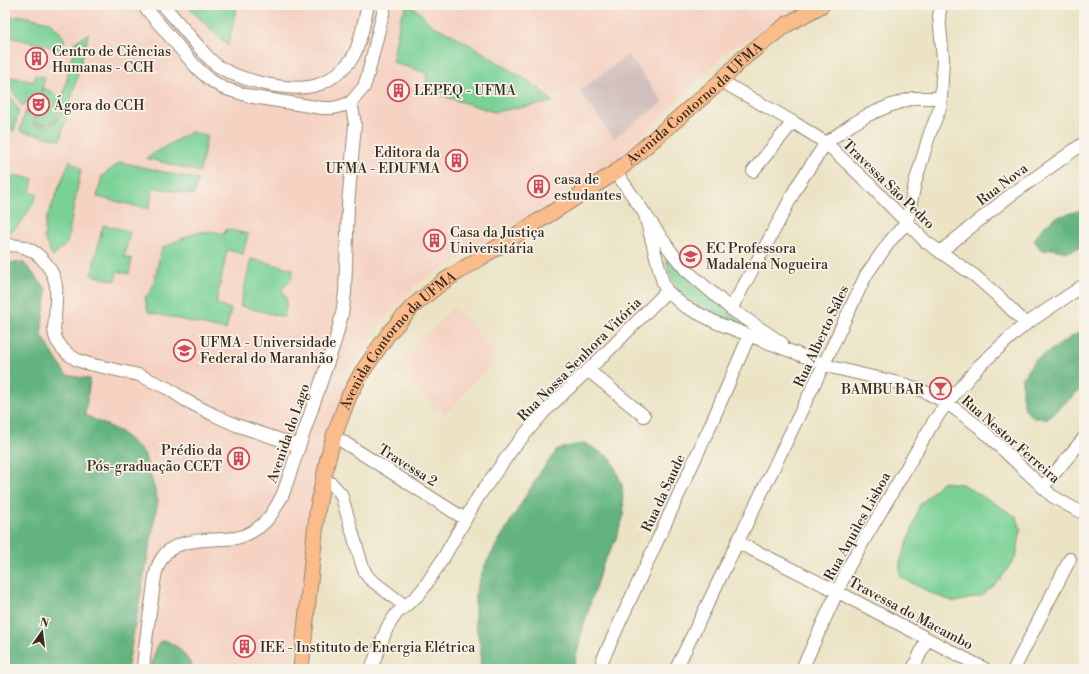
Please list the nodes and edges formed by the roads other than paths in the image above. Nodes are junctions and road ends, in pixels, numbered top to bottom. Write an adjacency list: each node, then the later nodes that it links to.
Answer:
1 (143, 5): 9 (street)
2 (163, 5): 3 (street)
3 (368, 5)
4 (385, 5): 9 (street)
5 (822, 5): 7 (main road, Avenida Contorno da UFMA)
6 (941, 5): 8 (street)
7 (721, 81): 10 (street, Travessa São Pedro); 14 (main road, Avenida Contorno da UFMA)
8 (942, 98): 12 (street); 16 (street)
9 (352, 102): 31 (street, Avenida do Lago)
10 (793, 122): 12 (street, Travessa São Pedro); 13 (street)
11 (1084, 143): 18 (street, Rua Nova)
12 (826, 144): 16 (street, Travessa São Pedro); 21 (street)
13 (753, 171)
14 (616, 172): 15 (street, Rua Nestor Ferreira); 29 (main road, Avenida Contorno da UFMA)
15 (645, 215): 20 (street, Rua Nestor Ferreira); 21 (street, Rua Nestor Ferreira)
16 (907, 222): 18 (street, Travessa São Pedro); 25 (street, Rua Alberto Sáles)
17 (5, 245): 31 (street)
18 (940, 252): 22 (street, Travessa São Pedro)
19 (1084, 285): 22 (street, Rua Aquiles Lisboa)
20 (667, 291): 23 (street, Rua Nestor Ferreira); 26 (street, Rua Nossa Senhora Vitória)
21 (731, 309): 24 (street, Rua Nestor Ferreira)
22 (1026, 324): 27 (street, Rua Aquiles Lisboa)
23 (750, 336): 24 (street, Rua Nestor Ferreira); 41 (street, Rua da Saude)
24 (801, 355): 25 (street, Rua Nestor Ferreira)
25 (824, 364): 27 (street, Rua Nestor Ferreira); 36 (street, Rua Alberto Sáles)
26 (588, 370): 28 (street); 35 (street, Rua Nossa Senhora Vitória)
27 (947, 403): 33 (street, Rua Nestor Ferreira); 38 (street, Rua Aquiles Lisboa)
28 (644, 416)
29 (334, 436): 32 (main road, Avenida Contorno da UFMA); 35 (street, Travessa 2)
30 (1084, 438): 33 (street)
31 (299, 446): 42 (street, Avenida do Lago)
32 (323, 480): 39 (street); 43 (main road, Avenida Contorno da UFMA)
33 (1043, 487): 34 (street, Rua Nestor Ferreira)
34 (1084, 512)
35 (465, 519): 39 (street, Rua Nossa Senhora Vitória)
36 (737, 542): 38 (street, Travessa do Macambo); 45 (street, Rua Alberto Sáles)
37 (1070, 559): 49 (street)
38 (838, 592): 40 (street, Travessa do Macambo); 46 (street, Rua Aquiles Lisboa)
39 (405, 606): 44 (street, Rua Nossa Senhora Vitória)
40 (927, 639): 47 (street); 48 (street, Travessa do Macambo)
41 (602, 661)
42 (143, 669)
43 (301, 669)
44 (371, 669)
45 (676, 669)
46 (802, 669)
47 (913, 669)
48 (985, 669)
49 (1014, 669)

